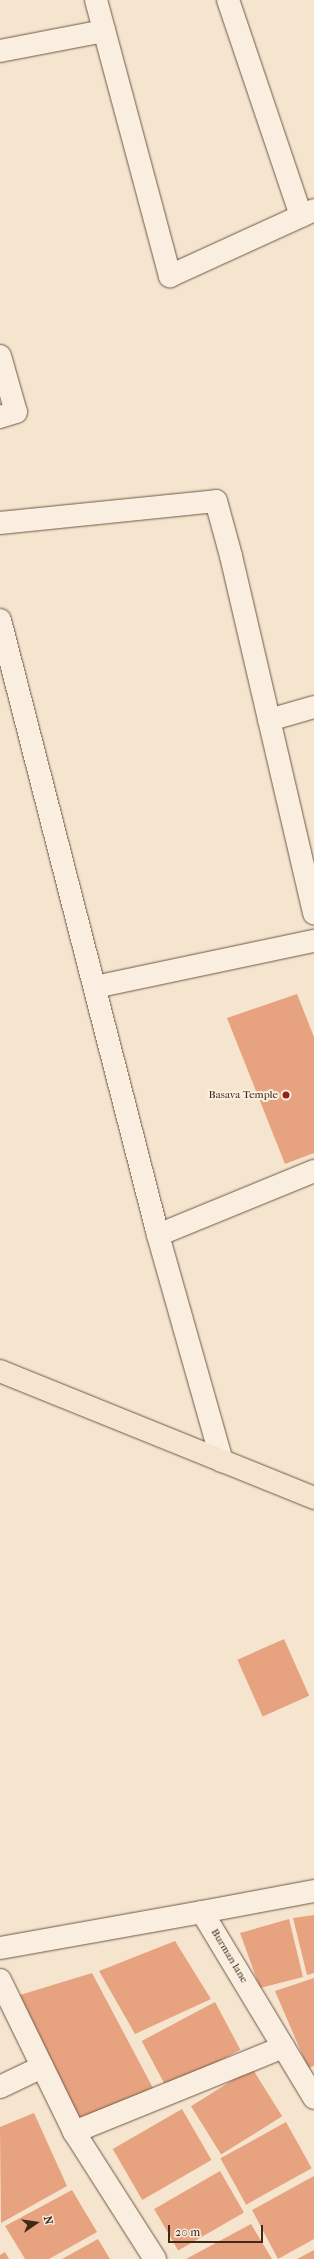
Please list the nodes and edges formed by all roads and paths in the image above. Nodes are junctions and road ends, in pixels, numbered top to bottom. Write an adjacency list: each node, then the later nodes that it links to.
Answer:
1 (96, 0): 3 (street)
2 (228, 0): 5 (street)
3 (104, 31): 4 (street); 5 (street)
4 (0, 51)
5 (307, 213)
6 (0, 356): 7 (street)
7 (0, 417)
8 (0, 523): 11 (street)
9 (0, 620): 14 (street)
10 (314, 707): 11 (street)
11 (269, 720): 12 (street)
12 (314, 914)
13 (314, 941): 14 (street)
14 (95, 987): 16 (street)
15 (314, 1172): 16 (street)
16 (158, 1235): 18 (street)
17 (0, 1371): 18 (main road)
18 (222, 1461): 19 (main road)
19 (314, 1498)
20 (314, 1890): 21 (street)
21 (202, 1912): 22 (street); 24 (street, Burman lane)
22 (0, 1948)
23 (0, 1980): 25 (street)
24 (283, 2046): 27 (street, Burman lane); 28 (street)
25 (42, 2067): 26 (street); 28 (street)
26 (0, 2087)
27 (313, 2095)
28 (74, 2132): 29 (street)
29 (155, 2259)

